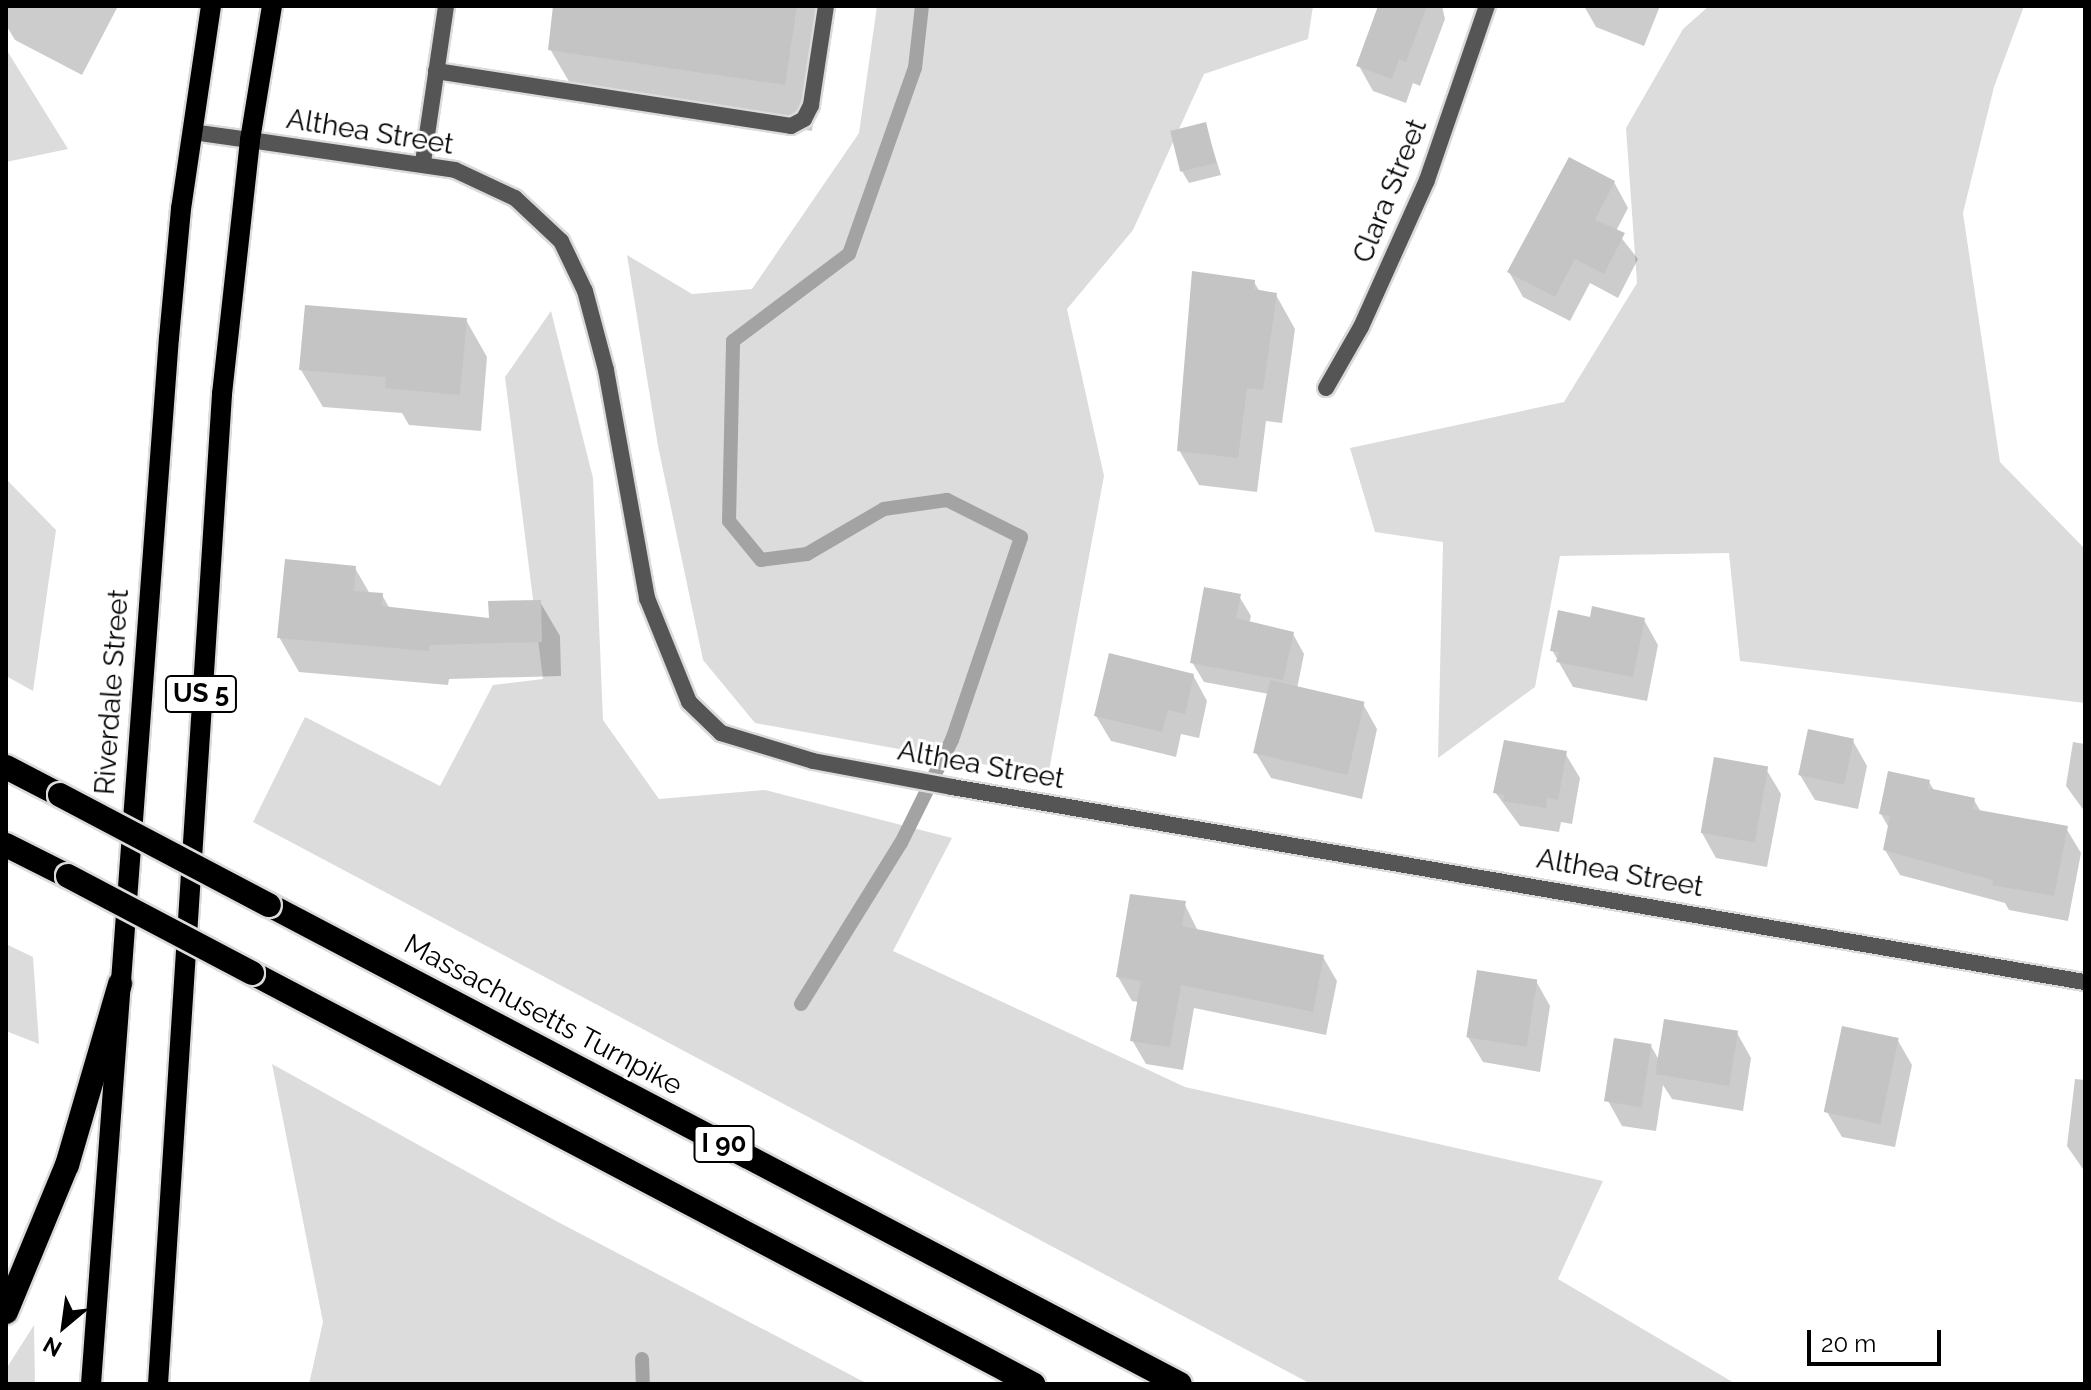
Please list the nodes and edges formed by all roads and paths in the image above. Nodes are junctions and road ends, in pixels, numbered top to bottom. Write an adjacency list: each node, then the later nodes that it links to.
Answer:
1 (211, 6): 7 (main road, Riverdale Street / US 5)
2 (272, 6): 8 (main road, US 5)
3 (446, 6): 6 (street)
4 (826, 6): 6 (street)
5 (1487, 6): 10 (street, Clara Street)
6 (436, 71): 9 (street)
7 (192, 132): 8 (street, Althea Street); 14 (main road, Riverdale Street / US 5)
8 (250, 140): 9 (street, Althea Street); 17 (main road, US 5)
9 (423, 162): 13 (street, Althea Street)
10 (1326, 388)
11 (6, 767): 19 (highway, Massachusetts Turnpike / I 90, bridge)
12 (6, 845): 18 (highway, I 90, bridge)
13 (2085, 982)
14 (120, 984): 15 (highway); 16 (main road, Riverdale Street / US 5)
15 (6, 1312)
16 (91, 1384)
17 (158, 1384)
18 (1033, 1384)
19 (1180, 1384)

